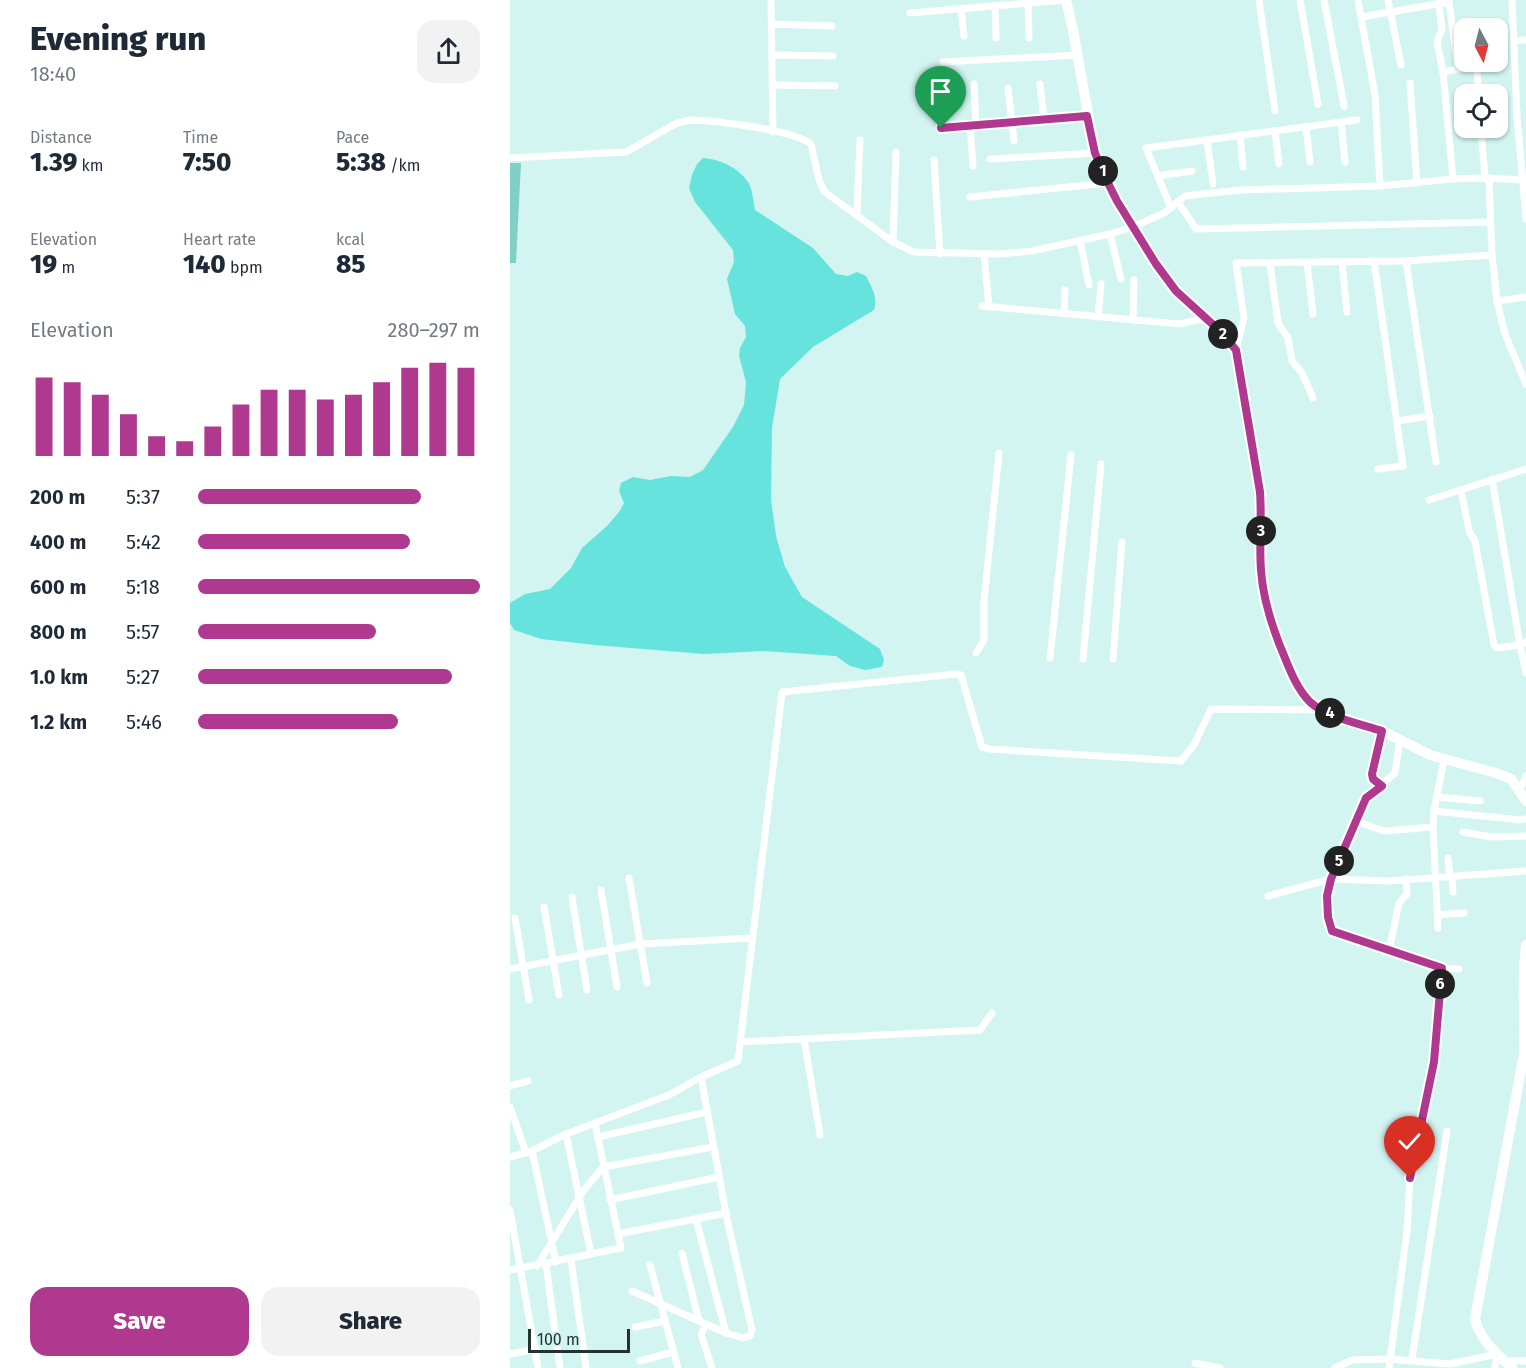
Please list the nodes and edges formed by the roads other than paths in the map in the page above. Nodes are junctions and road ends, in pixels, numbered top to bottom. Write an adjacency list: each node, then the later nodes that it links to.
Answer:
1 (771, 0): 18 (street)
2 (1066, 0): 10 (street); 26 (main road)
3 (1258, 0): 41 (street)
4 (1300, 0): 39 (street)
5 (1324, 0): 40 (street)
6 (1358, 0): 17 (street)
7 (1388, 0): 15 (street)
8 (1512, 0): 24 (street)
9 (1449, 1): 12 (street); 30 (street)
10 (1028, 3): 13 (street); 22 (street)
11 (1418, 3): 12 (street); 15 (street)
12 (1439, 3): 30 (street)
13 (995, 6): 14 (street); 21 (street)
14 (961, 9): 16 (street); 20 (street)
15 (1391, 11): 17 (street); 29 (street)
16 (910, 13)
17 (1361, 17): 77 (street)
18 (772, 24): 19 (street); 25 (street)
19 (832, 26)
20 (964, 36)
21 (996, 38)
22 (1029, 38)
23 (1526, 40): 24 (street)
24 (1514, 41): 32 (street)
25 (773, 55): 27 (street); 36 (street)
26 (1078, 55): 28 (street); 44 (main road)
27 (833, 56)
28 (943, 62)
29 (1401, 65)
30 (1443, 72): 72 (street)
31 (1526, 77): 32 (street)
32 (1516, 78): 43 (street)
33 (1410, 82): 75 (street)
34 (974, 84): 49 (street)
35 (1040, 84): 45 (street)
36 (774, 85): 37 (street); 53 (street)
37 (835, 86)
38 (1008, 88): 47 (street)
39 (1318, 104)
40 (1344, 106)
41 (1275, 111)
42 (1526, 114): 43 (street)
43 (1517, 115): 73 (street)
44 (1087, 116): 45 (street); 60 (main road)
45 (1044, 118): 47 (street)
46 (1357, 120): 48 (street)
47 (1012, 121): 49 (street); 58 (street)
48 (1341, 122): 50 (street); 65 (street)
49 (973, 125): 51 (street); 67 (street)
50 (1306, 127): 52 (street); 64 (street)
51 (941, 128)
52 (1275, 131): 54 (street); 66 (street)
53 (773, 132): 61 (street); 81 (street)
54 (1240, 135): 57 (street); 68 (street)
55 (1482, 138): 71 (street)
56 (860, 140): 81 (street)
57 (1207, 140): 70 (street); 76 (street)
58 (1014, 141)
59 (896, 152): 87 (street)
60 (1095, 153): 62 (street); 74 (main road)
61 (510, 158)
62 (990, 159)
63 (934, 160): 88 (street)
64 (1310, 162)
65 (1345, 162)
66 (1279, 164)
67 (973, 166)
68 (1243, 167)
69 (1192, 171): 70 (street)
70 (1158, 176): 80 (street)
71 (1487, 178): 72 (street); 73 (street); 83 (street)
72 (1453, 179): 75 (street)
73 (1522, 180): 82 (street)
74 (1108, 183): 78 (street); 84 (main road)
75 (1417, 183): 77 (street)
76 (1213, 184)
77 (1380, 186): 79 (street)
78 (970, 197)
79 (1178, 202): 80 (street); 83 (street)
80 (1171, 208): 84 (street)
81 (858, 214): 87 (street)
82 (1526, 219)
83 (1490, 222): 90 (street)
84 (1133, 227): 85 (street); 107 (main road)
85 (1110, 234): 86 (street); 96 (street)
86 (1080, 241): 89 (street); 99 (street)
87 (894, 242): 88 (street)
88 (939, 254): 89 (street)
89 (984, 254): 104 (street)
90 (1492, 255): 92 (street); 102 (street)
91 (1374, 261): 92 (street); 93 (street); 113 (street)
92 (1406, 261): 112 (street)
93 (1342, 262): 95 (street); 103 (street)
94 (1270, 263): 95 (street); 109 (street); 111 (street)
95 (1307, 263): 105 (street)
96 (1121, 279)
97 (1134, 280): 108 (street)
98 (1101, 284): 106 (street)
99 (1089, 285)
100 (1065, 290): 104 (street)
101 (1526, 297): 102 (street)
102 (1497, 301): 110 (street)
103 (1347, 312)
104 (1064, 314): 106 (street)
105 (1313, 314)
106 (1098, 317): 108 (street)
107 (1207, 318): 108 (street); 109 (main road)
108 (1133, 320)
109 (1236, 350): 130 (main road)
110 (1526, 384)
111 (1313, 398)
112 (1430, 416): 113 (street); 116 (street)
113 (1397, 421): 118 (street)
114 (999, 453): 125 (street)
115 (1071, 455): 126 (street)
116 (1436, 462)
117 (1101, 464): 127 (street)
118 (1378, 469)
119 (1526, 469): 120 (street)
120 (1492, 479): 121 (street); 124 (street)
121 (1461, 490): 122 (street); 124 (street)
122 (1429, 500)
123 (1122, 542): 128 (street)
124 (1523, 644): 129 (street)
125 (976, 654)
126 (1050, 658)
127 (1083, 659)
128 (1113, 659)
129 (1526, 673)
130 (1324, 710): 131 (main road); 161 (street)
131 (1382, 731): 132 (main road); 135 (street)
132 (1400, 740): 133 (main road); 135 (street)
133 (1444, 760): 136 (main road); 137 (street)
134 (1526, 776): 136 (street)
135 (1382, 786): 141 (street)
136 (1523, 796)
137 (1437, 797): 138 (street); 139 (street)
138 (1480, 801)
139 (1434, 811): 140 (street); 142 (street)
140 (1526, 819)
141 (1356, 821): 142 (street); 150 (street)
142 (1433, 827): 148 (street)
143 (1463, 832): 144 (street)
144 (1526, 836)
145 (1448, 858): 147 (street)
146 (1526, 872): 147 (street)
147 (1451, 876): 148 (street); 153 (street)
148 (1434, 877): 151 (street); 158 (street)
149 (629, 878): 162 (street)
150 (1331, 879): 151 (street); 154 (street); 165 (street)
151 (1406, 879): 165 (street)
152 (601, 890): 164 (street)
153 (1453, 892)
154 (1268, 896)
155 (572, 897): 166 (street)
156 (544, 907): 167 (street)
157 (1464, 913): 158 (street)
158 (1437, 915): 160 (street)
159 (515, 918): 168 (street)
160 (1438, 928)
161 (752, 938): 162 (street); 179 (street)
162 (640, 944): 164 (street); 172 (street)
163 (1526, 945): 223 (main road)
164 (610, 950): 166 (street); 173 (street)
165 (1389, 951): 169 (street)
166 (580, 956): 167 (street); 174 (street)
167 (553, 961): 168 (street); 175 (street)
168 (524, 967): 170 (street); 176 (street)
169 (1442, 968): 171 (street); 220 (street)
170 (510, 969)
171 (1459, 969)
172 (647, 983)
173 (617, 987)
174 (587, 990)
175 (559, 995)
176 (529, 1000)
177 (993, 1013): 178 (street)
178 (804, 1039): 179 (street); 188 (street)
179 (741, 1042): 180 (street)
180 (700, 1077): 184 (street); 185 (street)
181 (528, 1081): 182 (street)
182 (510, 1086)
183 (510, 1107): 191 (street)
184 (707, 1112): 189 (street); 190 (street)
185 (595, 1123): 187 (street); 189 (street)
186 (1447, 1131): 221 (street)
187 (566, 1134): 191 (street); 195 (street)
188 (820, 1135)
189 (598, 1137): 193 (street)
190 (714, 1147): 193 (street); 194 (street)
191 (529, 1152): 192 (street); 201 (street)
192 (510, 1157)
193 (603, 1167): 195 (street); 196 (street)
194 (719, 1178): 196 (street); 198 (street)
195 (579, 1197): 201 (street); 203 (street)
196 (610, 1200): 200 (street)
197 (510, 1210): 209 (street)
198 (726, 1213): 199 (street); 216 (street)
199 (696, 1219): 200 (street); 216 (street)
200 (618, 1234): 203 (street)
201 (552, 1243): 205 (street); 208 (street)
202 (682, 1253): 214 (street)
203 (591, 1254): 204 (street)
204 (571, 1259): 205 (street); 229 (street)
205 (556, 1262): 206 (street)
206 (546, 1264): 208 (street); 228 (street)
207 (650, 1265): 212 (street)
208 (537, 1266): 209 (street)
209 (520, 1268): 210 (street); 217 (street)
210 (510, 1270)
211 (632, 1291): 212 (street)
212 (661, 1304): 213 (street); 214 (street)
213 (665, 1321): 215 (street); 218 (street)
214 (702, 1323): 216 (street); 231 (street)
215 (635, 1327)
216 (726, 1333)
217 (536, 1349): 219 (street); 227 (street)
218 (673, 1352): 222 (street); 230 (street)
219 (510, 1354)
220 (1390, 1359): 221 (street); 233 (street); 234 (street)
221 (1412, 1359): 226 (street)
222 (640, 1360)
223 (1505, 1361): 224 (street); 226 (street); 235 (street)
224 (1526, 1361)
225 (1195, 1363): 232 (street)
226 (1450, 1366)
227 (538, 1368)
228 (560, 1368)
229 (586, 1368)
230 (678, 1368)
231 (712, 1368)
232 (1220, 1368)
233 (1335, 1368)
234 (1389, 1368)
235 (1495, 1368)

